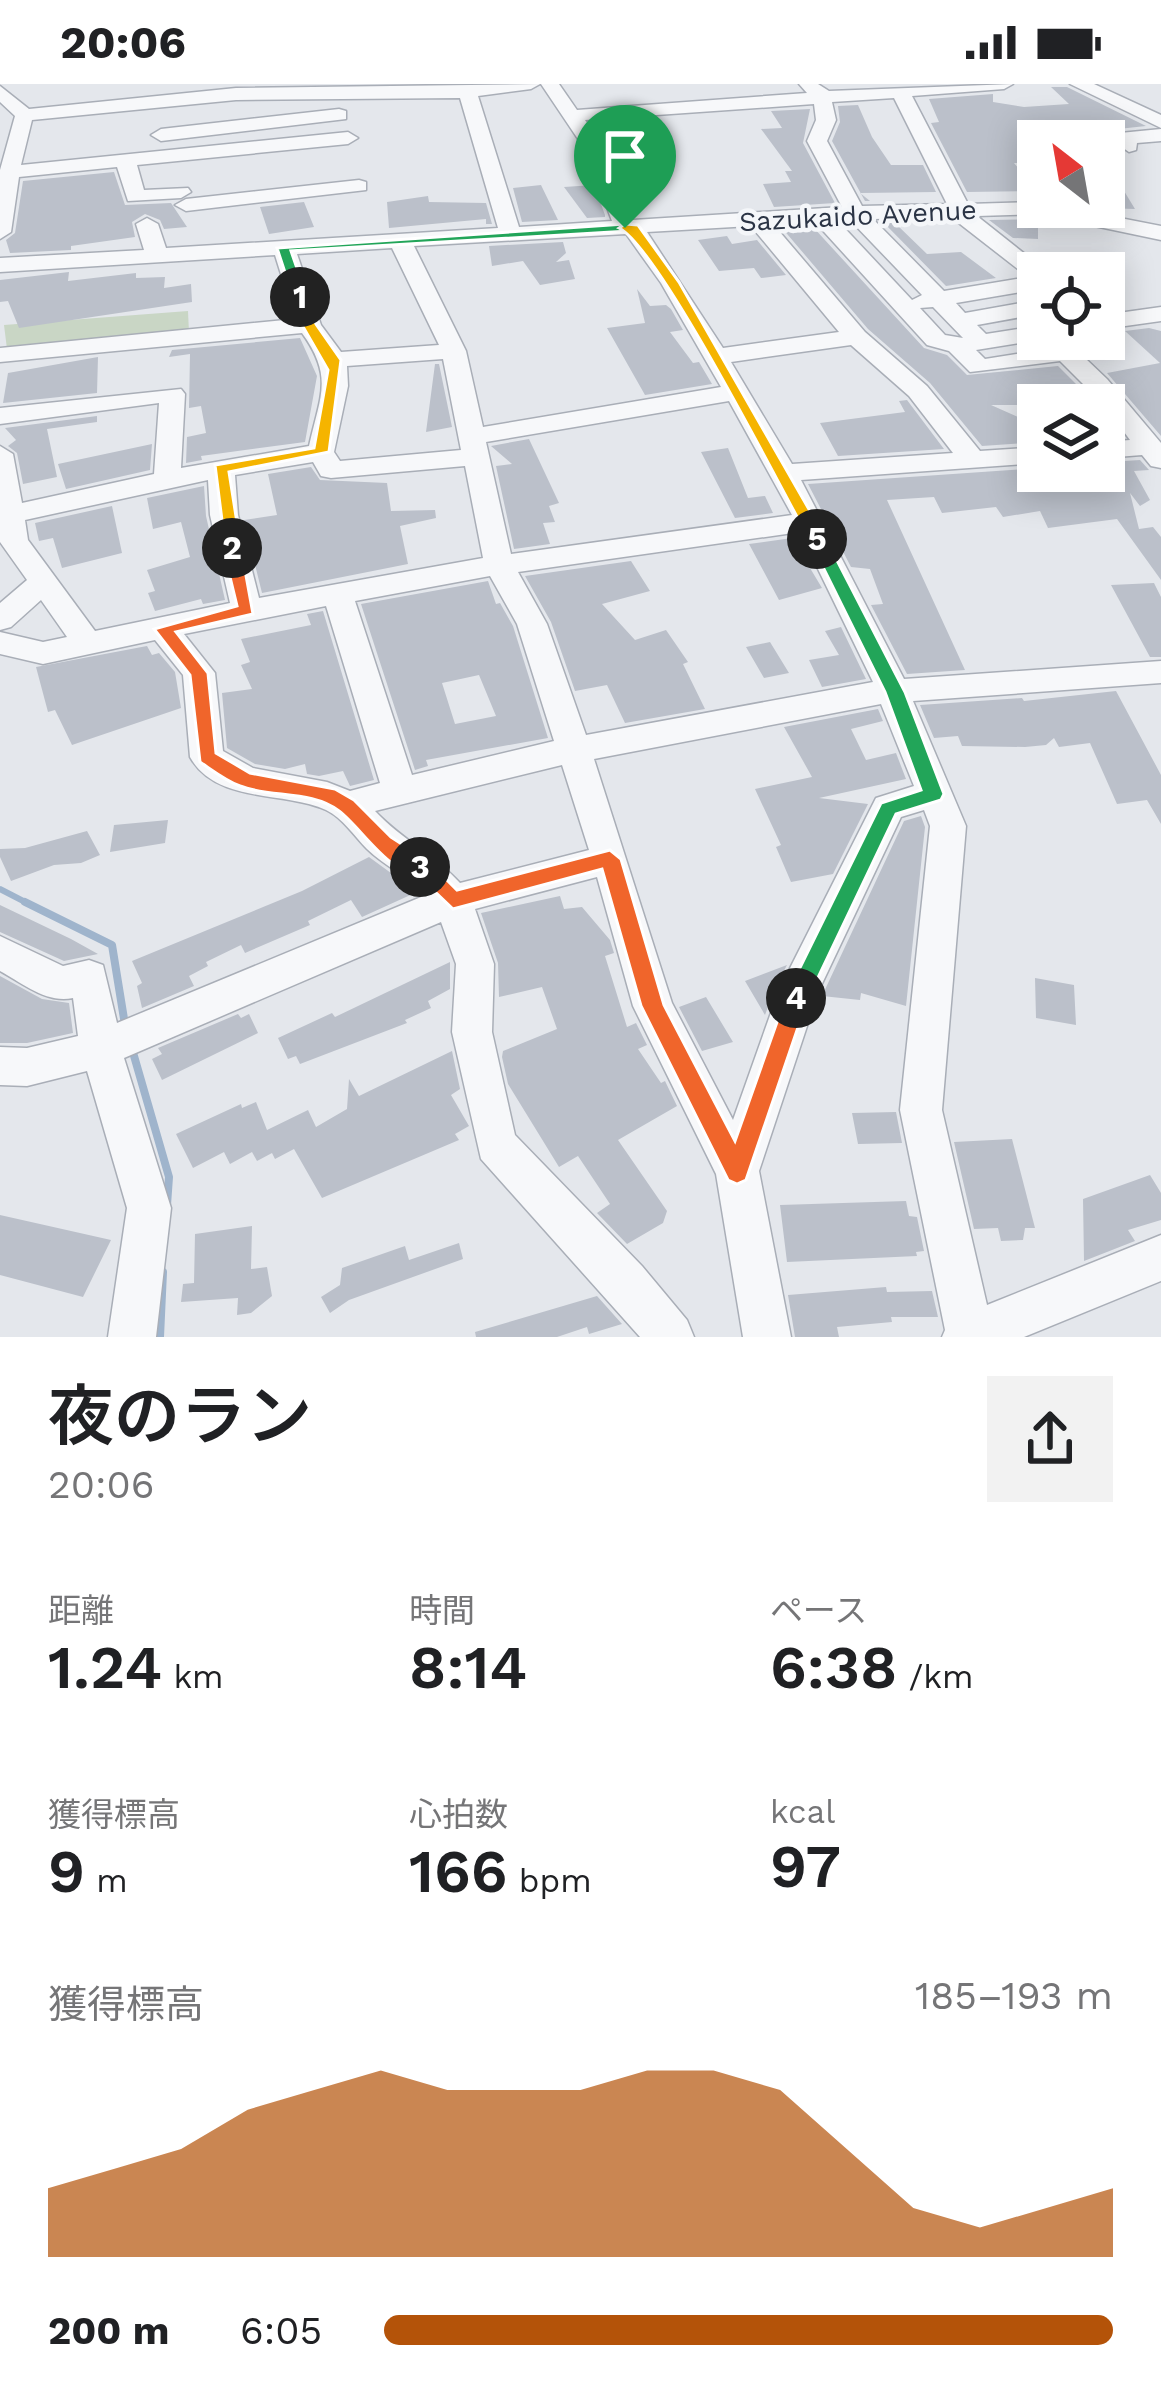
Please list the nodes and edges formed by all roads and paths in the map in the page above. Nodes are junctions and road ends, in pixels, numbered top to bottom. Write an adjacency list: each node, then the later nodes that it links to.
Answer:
1 (531, 84): 8 (street)
2 (550, 84): 13 (street)
3 (1004, 84): 6 (street)
4 (1079, 84): 14 (street)
5 (814, 90): 6 (street); 13 (street); 30 (street)
6 (900, 91): 27 (street)
7 (0, 92): 16 (street)
8 (467, 92): 10 (street); 37 (street)
9 (236, 94): 10 (street); 11 (street); 15 (street)
10 (329, 94): 12 (street)
11 (149, 100): 16 (street); 17 (street)
12 (339, 116): 15 (street); 19 (street)
13 (568, 116): 34 (street)
14 (1161, 122)
15 (250, 125): 17 (street); 21 (street)
16 (14, 128): 23 (street)
17 (161, 135): 24 (street)
18 (1161, 135): 20 (street)
19 (348, 138): 21 (street); 28 (street)
20 (1129, 146)
21 (260, 148): 24 (street)
22 (127, 162): 23 (street); 24 (street); 24 (street)
23 (9, 172): 35 (street)
24 (182, 182): 25 (street); 40 (street)
25 (241, 199): 28 (street); 39 (street)
26 (1017, 209): 27 (street, Sazukaido Avenue)
27 (958, 210): 30 (street, Sazukaido Avenue); 42 (street)
28 (378, 219): 37 (street, Sazukaido Avenue); 38 (street); 54 (street)
29 (758, 220): 31 (street, Sazukaido Avenue); 34 (street, Sazukaido Avenue); 53 (street)
30 (862, 220): 31 (street, Sazukaido Avenue); 45 (street)
31 (826, 223): 46 (street)
32 (147, 224): 41 (street)
33 (1125, 224): 36 (street, Sazukaido Avenue)
34 (629, 228): 37 (street, Sazukaido Avenue); 56 (street)
35 (0, 232)
36 (1161, 233)
37 (510, 234)
38 (284, 248): 39 (street); 50 (street)
39 (257, 249): 40 (street)
40 (202, 253): 41 (street)
41 (157, 256): 43 (street)
42 (1017, 260)
43 (0, 265)
44 (1017, 282): 45 (street)
45 (938, 299): 46 (street); 52 (street)
46 (902, 306): 52 (street)
47 (1161, 314): 49 (street)
48 (1017, 315): 52 (street)
49 (1125, 319)
50 (309, 325): 55 (street); 58 (street)
51 (1017, 334): 52 (street)
52 (965, 336): 57 (street)
53 (856, 337): 56 (street); 70 (street)
54 (454, 351): 58 (street); 64 (street)
55 (0, 355)
56 (716, 357): 61 (street)
57 (1017, 357)
58 (334, 360): 66 (street)
59 (1073, 360): 60 (street)
60 (1098, 384)
61 (737, 392): 64 (street); 72 (street)
62 (0, 416): 73 (street)
63 (1125, 417): 67 (street)
64 (476, 447): 66 (street); 76 (street)
65 (1125, 451): 67 (street)
66 (321, 452): 71 (street)
67 (1155, 453)
68 (0, 454): 74 (street)
69 (1017, 457): 70 (street)
70 (973, 460): 72 (street)
71 (221, 469): 73 (street); 79 (street)
72 (784, 473): 75 (street)
73 (166, 479): 74 (street)
74 (8, 515): 77 (street)
75 (808, 522): 76 (street); 85 (street)
76 (499, 565): 78 (street); 86 (street)
77 (43, 583): 80 (street); 83 (street)
78 (338, 595): 79 (street); 87 (street)
79 (247, 610): 81 (street)
80 (0, 620)
81 (163, 629): 83 (street); 89 (street)
82 (0, 643): 83 (street)
83 (88, 644)
84 (1161, 672): 85 (street)
85 (895, 692): 86 (street); 88 (street)
86 (574, 751): 87 (street); 90 (street)
87 (400, 791): 89 (street)
88 (933, 794): 95 (street); 97 (street)
89 (347, 806): 91 (street)
90 (610, 859): 91 (street); 95 (street)
91 (453, 900): 93 (street); 99 (street)
92 (0, 952): 93 (street)
93 (101, 1049): 94 (street); 98 (street)
94 (0, 1066)
95 (737, 1171): 100 (street)
96 (1160, 1262): 97 (street)
97 (968, 1336)
98 (132, 1337)
99 (670, 1337)
100 (767, 1337)

